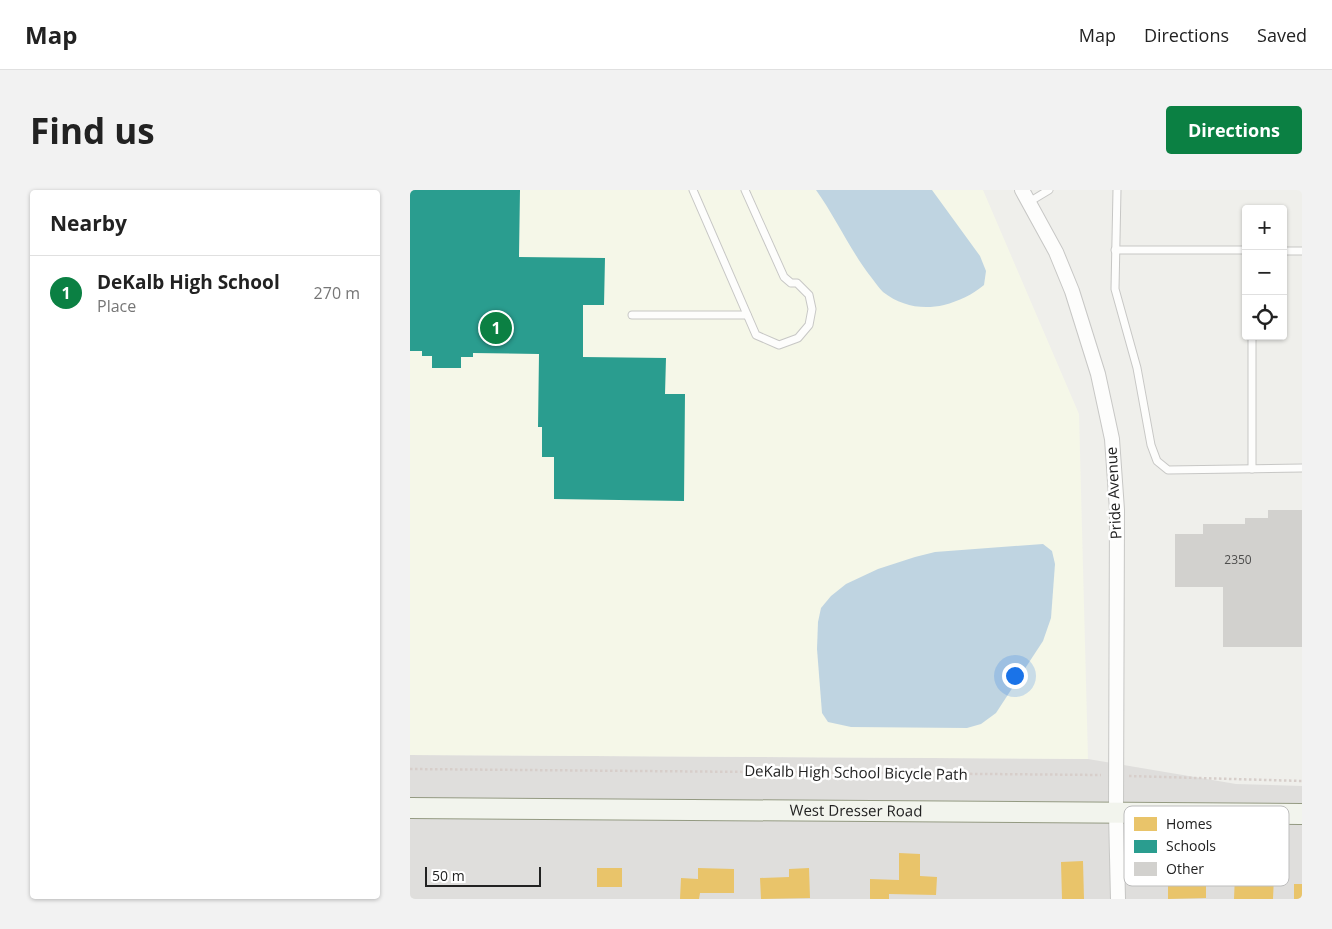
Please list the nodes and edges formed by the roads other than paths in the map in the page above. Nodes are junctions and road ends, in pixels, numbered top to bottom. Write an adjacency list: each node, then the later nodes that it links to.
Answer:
1 (692, 190): 11 (lane)
2 (745, 190): 11 (lane)
3 (1049, 190): 5 (lane)
4 (1117, 190): 6 (lane)
5 (1026, 196): 16 (street, Pride Avenue)
6 (1116, 250): 7 (lane); 14 (lane)
7 (1242, 250)
8 (1287, 251): 9 (lane)
9 (1302, 251)
10 (632, 314): 11 (lane)
11 (747, 315)
12 (1252, 340): 14 (lane)
13 (1302, 468): 14 (lane)
14 (1252, 469)
15 (410, 808): 16 (street, West Dresser Road)
16 (1116, 813): 17 (street, West Dresser Road); 20 (street, Pride Avenue)
17 (1124, 813)
18 (1289, 814): 19 (street, West Dresser Road)
19 (1302, 814)
20 (1118, 899)

